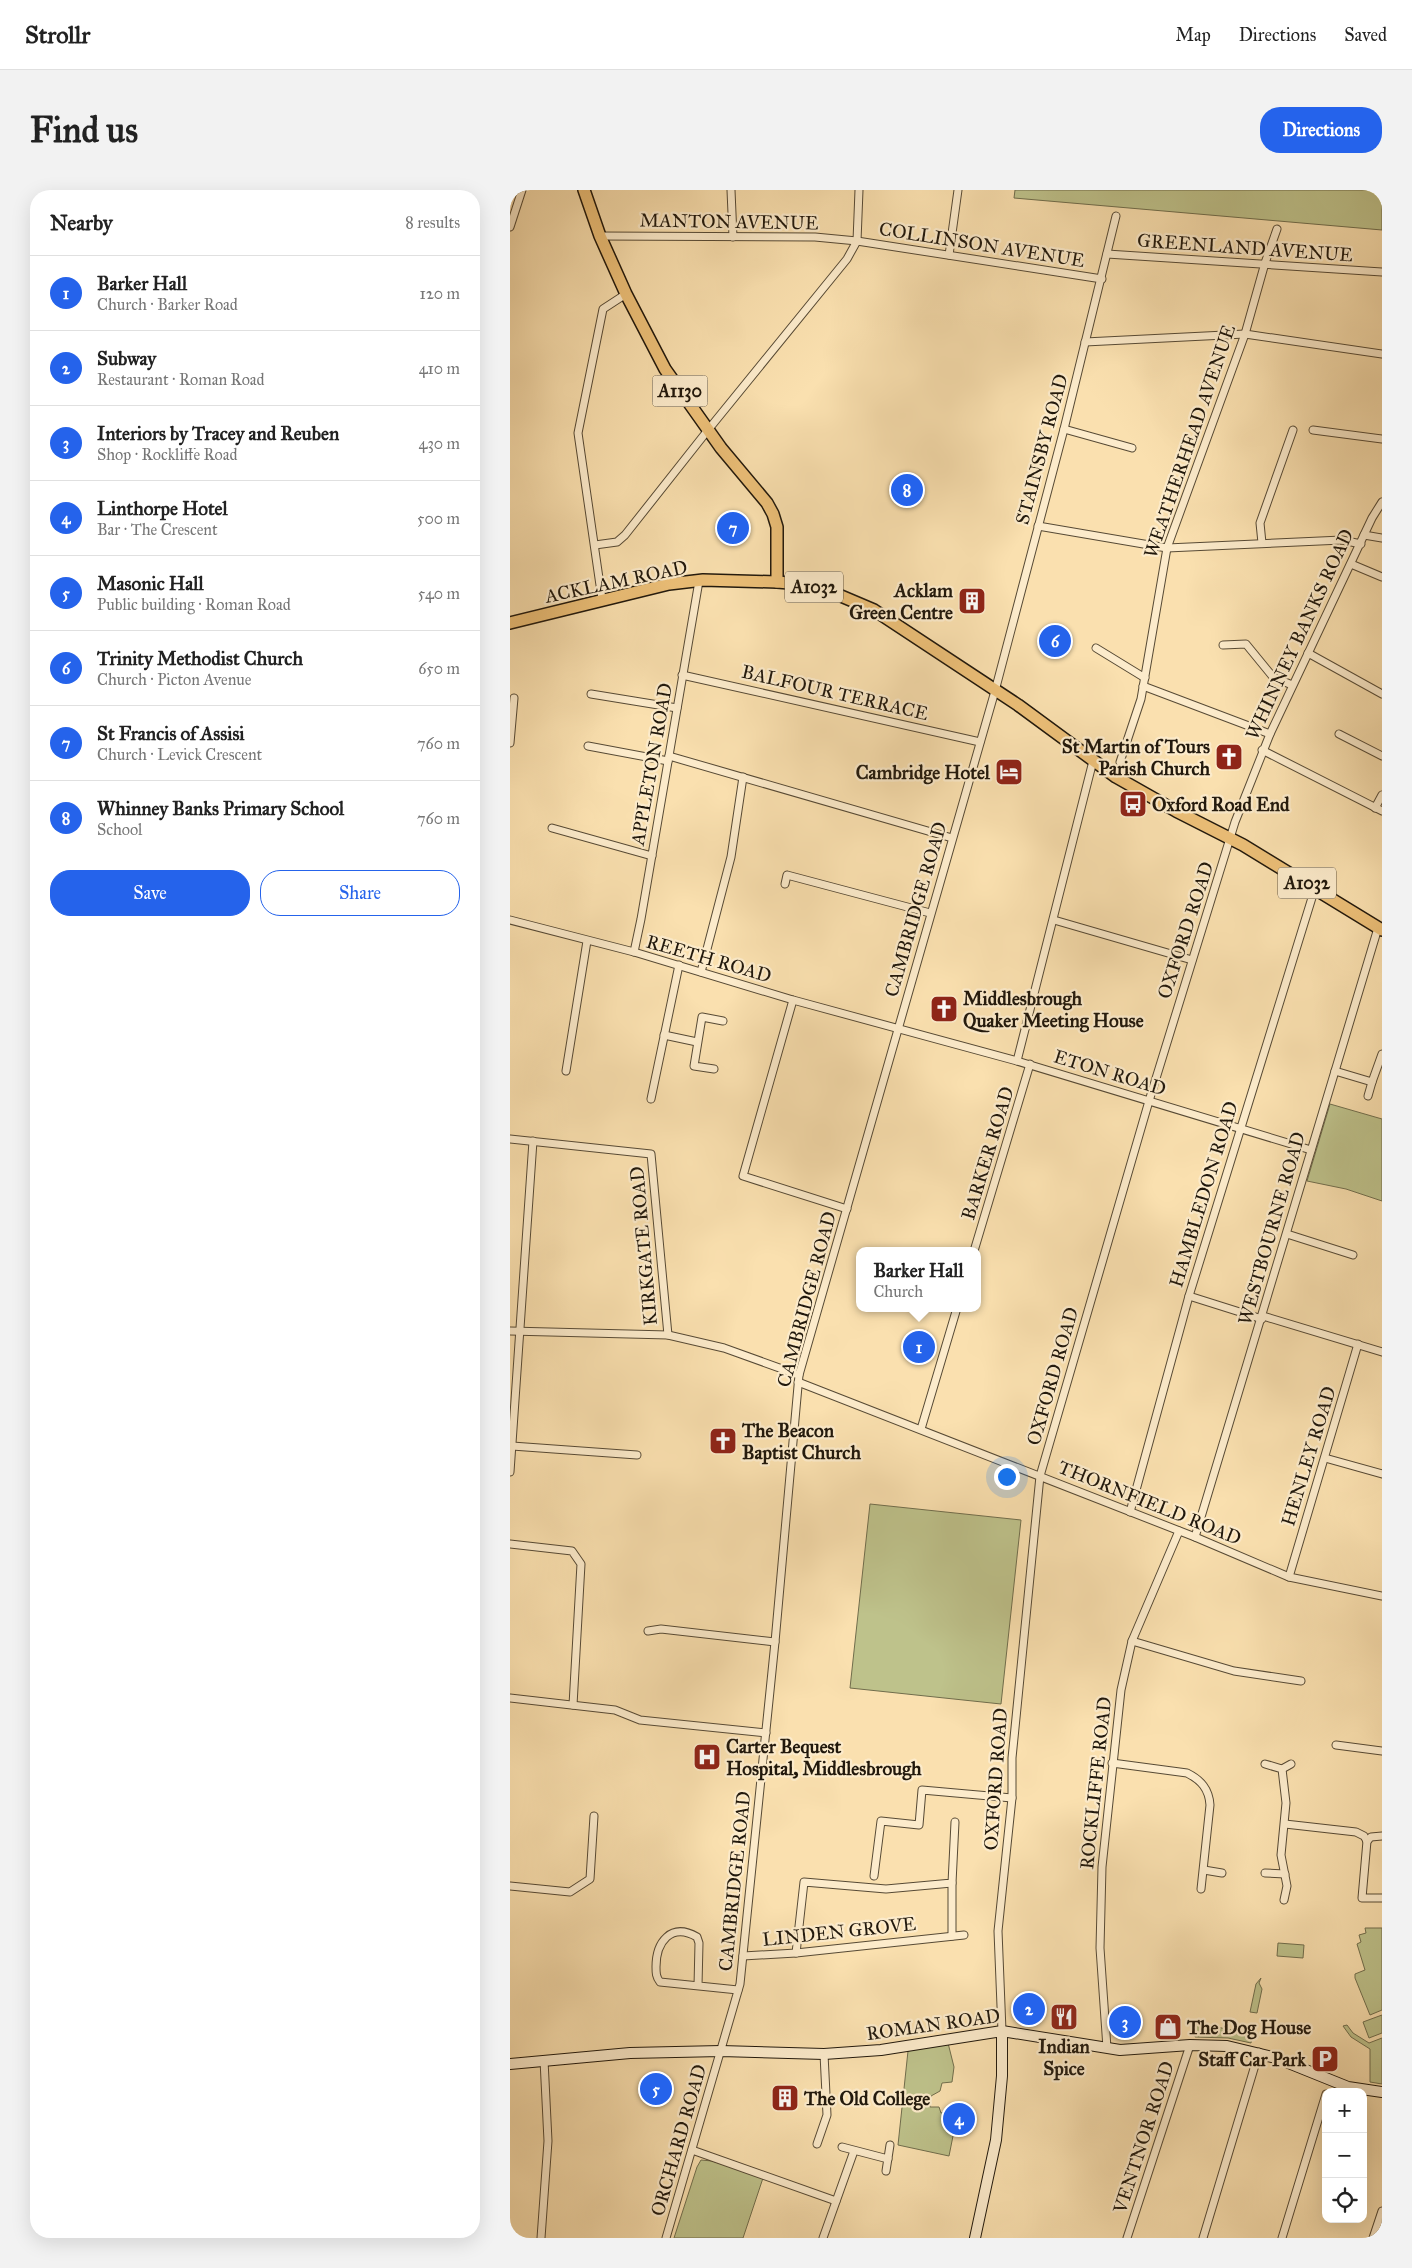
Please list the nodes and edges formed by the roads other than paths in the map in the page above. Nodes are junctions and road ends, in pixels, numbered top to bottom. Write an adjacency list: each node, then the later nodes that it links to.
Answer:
1 (522, 190): 7 (street)
2 (584, 190): 9 (main road, A1130)
3 (731, 190): 10 (street)
4 (860, 190): 11 (street)
5 (958, 190): 13 (street)
6 (1116, 216): 12 (street, STAINSBY ROAD)
7 (510, 227)
8 (1277, 229): 14 (street, WEATHERHEAD AVENUE)
9 (600, 236): 10 (street, MANTON AVENUE); 17 (main road, A1130)
10 (733, 237): 11 (street, MANTON AVENUE)
11 (857, 241): 13 (street, COLLINSON AVENUE); 22 (street)
12 (1107, 254): 14 (street, GREENLAND AVENUE); 16 (street, STAINSBY ROAD)
13 (949, 255): 16 (street, COLLINSON AVENUE)
14 (1265, 263): 15 (street, GREENLAND AVENUE); 18 (street, WEATHERHEAD AVENUE)
15 (1382, 272)
16 (1102, 279): 19 (street, STAINSBY ROAD)
17 (626, 294): 22 (main road, A1130); 33 (street)
18 (1244, 334): 19 (street); 20 (street); 34 (street, WEATHERHEAD AVENUE)
19 (1086, 342): 21 (street, STAINSBY ROAD)
20 (1382, 354)
21 (1064, 429): 26 (street); 28 (street, STAINSBY ROAD)
22 (708, 430): 33 (street); 38 (main road, A1130)
23 (1293, 430): 31 (street)
24 (1313, 430): 25 (street)
25 (1382, 439)
26 (1132, 448)
27 (1382, 502): 29 (street, WHINNEY BANKS ROAD)
28 (1038, 526): 34 (street); 48 (street, STAINSBY ROAD)
29 (1364, 535): 30 (street); 32 (street, WHINNEY BANKS ROAD)
30 (1382, 538)
31 (1262, 544): 32 (street); 34 (street)
32 (1361, 544): 35 (street, WHINNEY BANKS ROAD)
33 (595, 545): 39 (street)
34 (1167, 548): 45 (street, WEATHERHEAD AVENUE)
35 (1351, 564): 36 (street); 43 (street, WHINNEY BANKS ROAD)
36 (1382, 577)
37 (699, 581): 38 (main road, ACKLAM ROAD / A1032); 39 (main road, ACKLAM ROAD / A1032); 44 (street, APPLETON ROAD)
38 (777, 582): 48 (main road, ACKLAM ROAD / A1032)
39 (602, 599): 40 (main road, ACKLAM ROAD / A1032)
40 (510, 623)
41 (1223, 645): 46 (street)
42 (1096, 648): 45 (street)
43 (1308, 653): 46 (street, WHINNEY BANKS ROAD); 49 (street)
44 (682, 675): 52 (street, APPLETON ROAD); 55 (street, BALFOUR TERRACE)
45 (1145, 678): 47 (street, WEATHERHEAD AVENUE)
46 (1292, 685): 53 (street, WHINNEY BANKS ROAD)
47 (1144, 686): 53 (street); 60 (street, WEATHERHEAD AVENUE)
48 (995, 691): 55 (street, CAMBRIDGE ROAD); 62 (main road, ACKLAM ROAD / A1032)
49 (1381, 693)
50 (591, 694): 52 (street)
51 (514, 698): 56 (street)
52 (677, 708): 61 (street, APPLETON ROAD)
53 (1270, 734): 58 (street, WHINNEY BANKS ROAD)
54 (1339, 734): 59 (street)
55 (980, 742): 67 (street, CAMBRIDGE ROAD)
56 (510, 743)
57 (588, 746): 61 (street)
58 (1262, 750): 65 (street); 68 (street, WHINNEY BANKS ROAD)
59 (1382, 756)
60 (1132, 757)
61 (669, 759): 63 (street); 69 (street, APPLETON ROAD)
62 (1093, 761): 68 (main road, ACKLAM ROAD / A1032); 74 (street)
63 (743, 777): 67 (street); 80 (street)
64 (1382, 795): 65 (street)
65 (1379, 810)
66 (552, 828): 69 (street)
67 (952, 838): 72 (street, CAMBRIDGE ROAD)
68 (1230, 838): 71 (main road, ACKLAM ROAD / A1032); 78 (street, OXFORD ROAD)
69 (652, 856): 77 (street, APPLETON ROAD)
70 (785, 884): 72 (street)
71 (1315, 888): 75 (main road, ACKLAM ROAD / A1032); 96 (street, HAMBLEDON ROAD)
72 (930, 913): 83 (street, CAMBRIDGE ROAD)
73 (510, 920): 76 (street, REETH ROAD)
74 (1054, 920): 78 (street); 87 (street)
75 (1380, 929): 91 (street, WESTBOURNE ROAD)
76 (587, 941): 77 (street, REETH ROAD); 90 (street)
77 (634, 952): 79 (street, REETH ROAD)
78 (1192, 960): 95 (street, OXFORD ROAD)
79 (679, 965): 80 (street, REETH ROAD); 84 (street)
80 (701, 972): 81 (street, REETH ROAD)
81 (793, 1000): 83 (street, REETH ROAD); 100 (street)
82 (723, 1021): 85 (street)
83 (898, 1028): 87 (street, ETON ROAD); 100 (street, CAMBRIDGE ROAD)
84 (664, 1035): 85 (street); 94 (street)
85 (697, 1042): 89 (street)
86 (1382, 1054): 92 (street)
87 (1018, 1061): 88 (street, ETON ROAD)
88 (1030, 1064): 95 (street, ETON ROAD); 102 (street, BARKER ROAD)
89 (714, 1069)
90 (566, 1071)
91 (1334, 1071): 92 (street); 99 (street, WESTBOURNE ROAD)
92 (1372, 1082): 93 (street)
93 (1368, 1096)
94 (651, 1099)
95 (1149, 1101): 96 (street, ETON ROAD); 119 (street, OXFORD ROAD)
96 (1240, 1129): 99 (street, ETON ROAD); 104 (street, HAMBLEDON ROAD)
97 (510, 1139): 98 (street)
98 (533, 1141): 108 (street); 109 (street, KIRKGATE ROAD)
99 (1311, 1150): 101 (street, WESTBOURNE ROAD)
100 (847, 1209): 112 (street, CAMBRIDGE ROAD)
101 (1288, 1234): 103 (street); 106 (street, WESTBOURNE ROAD)
102 (975, 1247)
103 (1353, 1255)
104 (1189, 1296): 106 (street); 120 (street, HAMBLEDON ROAD)
105 (956, 1312): 113 (street)
106 (1262, 1317): 110 (street); 122 (street, WESTBOURNE ROAD)
107 (510, 1331): 108 (street, THORNFIELD ROAD)
108 (520, 1331): 109 (street, THORNFIELD ROAD); 114 (street)
109 (668, 1335): 112 (street, THORNFIELD ROAD)
110 (1358, 1344): 111 (street); 116 (street, HENLEY ROAD)
111 (1382, 1352)
112 (798, 1379): 113 (street, THORNFIELD ROAD); 128 (street, CAMBRIDGE ROAD)
113 (921, 1429): 119 (street, THORNFIELD ROAD)
114 (512, 1446): 115 (street); 117 (street)
115 (637, 1455)
116 (1325, 1458): 118 (street); 124 (street, HENLEY ROAD)
117 (510, 1472)
118 (1382, 1474)
119 (1040, 1476): 120 (street, THORNFIELD ROAD); 139 (street, OXFORD ROAD)
120 (1130, 1512): 121 (street, THORNFIELD ROAD)
121 (1179, 1531): 122 (street, THORNFIELD ROAD); 127 (street, ROCKLIFFE ROAD)
122 (1196, 1537): 124 (street, THORNFIELD ROAD)
123 (510, 1544): 131 (street)
124 (1289, 1577): 125 (street, THORNFIELD ROAD)
125 (1382, 1596)
126 (648, 1632): 128 (street)
127 (1132, 1641): 129 (street); 135 (street, ROCKLIFFE ROAD)
128 (775, 1642): 132 (street, CAMBRIDGE ROAD)
129 (1301, 1681)
130 (510, 1698): 131 (street)
131 (573, 1705): 132 (street)
132 (766, 1733): 158 (street, CAMBRIDGE ROAD)
133 (1336, 1745): 134 (street)
134 (1382, 1750)
135 (1112, 1763): 145 (street); 163 (street, ROCKLIFFE ROAD)
136 (1265, 1764): 138 (street)
137 (1291, 1764): 138 (street)
138 (1282, 1769): 142 (street)
139 (1012, 1798): 149 (street); 161 (street, OXFORD ROAD)
140 (594, 1816): 151 (street)
141 (955, 1822): 150 (street)
142 (1285, 1824): 144 (street); 148 (street)
143 (1382, 1836): 144 (street)
144 (1367, 1841): 153 (street)
145 (1204, 1870): 146 (street); 152 (street)
146 (1222, 1873)
147 (1265, 1873): 148 (street)
148 (1285, 1874): 154 (street)
149 (874, 1876)
150 (952, 1883): 156 (street); 157 (street)
151 (510, 1886)
152 (1201, 1889)
153 (1382, 1898)
154 (1284, 1900)
155 (964, 1935): 156 (street, LINDEN GROVE)
156 (952, 1936): 157 (street, LINDEN GROVE)
157 (796, 1954): 158 (street, LINDEN GROVE)
158 (743, 1956): 160 (street, CAMBRIDGE ROAD)
159 (698, 1986): 159 (street); 160 (street)
160 (738, 1990): 164 (street, CAMBRIDGE ROAD)
161 (1002, 2030): 163 (street, ROMAN ROAD); 166 (street, ROMAN ROAD); 185 (street)
162 (1190, 2045): 163 (street, ROMAN ROAD); 165 (street, ROMAN ROAD); 186 (street, VENTNOR ROAD)
163 (1107, 2048)
164 (721, 2051): 166 (street, ROMAN ROAD); 167 (street, ROMAN ROAD); 176 (street, ORCHARD ROAD)
165 (1259, 2052): 169 (street, ROMAN ROAD); 187 (street)
166 (824, 2054): 173 (street)
167 (544, 2060): 168 (street, ROMAN ROAD); 182 (street)
168 (510, 2064)
169 (1330, 2080): 170 (street); 171 (street, ROMAN ROAD)
170 (1328, 2088)
171 (1382, 2092)
172 (1322, 2106): 188 (street)
173 (818, 2144)
174 (890, 2145): 178 (street)
175 (842, 2147): 177 (street)
176 (692, 2150): 180 (street); 183 (street, ORCHARD ROAD)
177 (854, 2151): 178 (street); 180 (street)
178 (888, 2159): 179 (street)
179 (886, 2171)
180 (836, 2201): 184 (street)
181 (1381, 2214): 189 (street)
182 (541, 2238)
183 (666, 2238)
184 (824, 2238)
185 (975, 2238)
186 (1127, 2238)
187 (1203, 2238)
188 (1282, 2238)
189 (1373, 2238)

